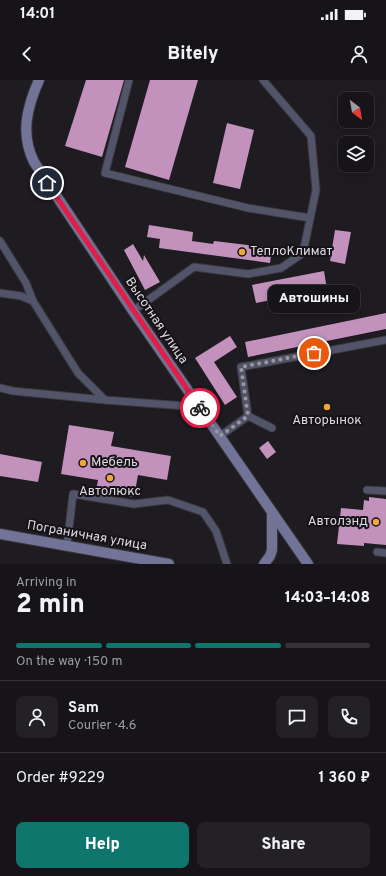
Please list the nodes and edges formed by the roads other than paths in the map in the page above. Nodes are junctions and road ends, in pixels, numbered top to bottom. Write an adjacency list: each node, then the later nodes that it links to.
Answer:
1 (39, 80): 8 (street, Высотная улица)
2 (129, 80): 4 (lane)
3 (263, 80): 4 (lane)
4 (310, 218): 8 (lane)
5 (0, 241): 7 (lane)
6 (0, 293): 7 (lane)
7 (33, 301): 11 (lane)
8 (133, 310): 12 (street, Высотная улица)
9 (386, 340): 13 (lane)
10 (0, 388): 11 (lane)
11 (105, 400): 12 (lane)
12 (199, 407): 15 (street, Высотная улица)
13 (248, 416): 14 (lane); 15 (lane)
14 (272, 428)
15 (220, 436): 18 (street, Высотная улица)
16 (367, 490): 17 (lane)
17 (386, 491)
18 (272, 512): 25 (street); 26 (street, Высотная улица)
19 (0, 534): 20 (street, Пограничная улица)
20 (67, 546): 23 (street, Пограничная улица); 24 (lane)
21 (378, 552): 22 (lane)
22 (386, 552)
23 (169, 564)
24 (227, 564)
25 (264, 564)
26 (308, 564)

